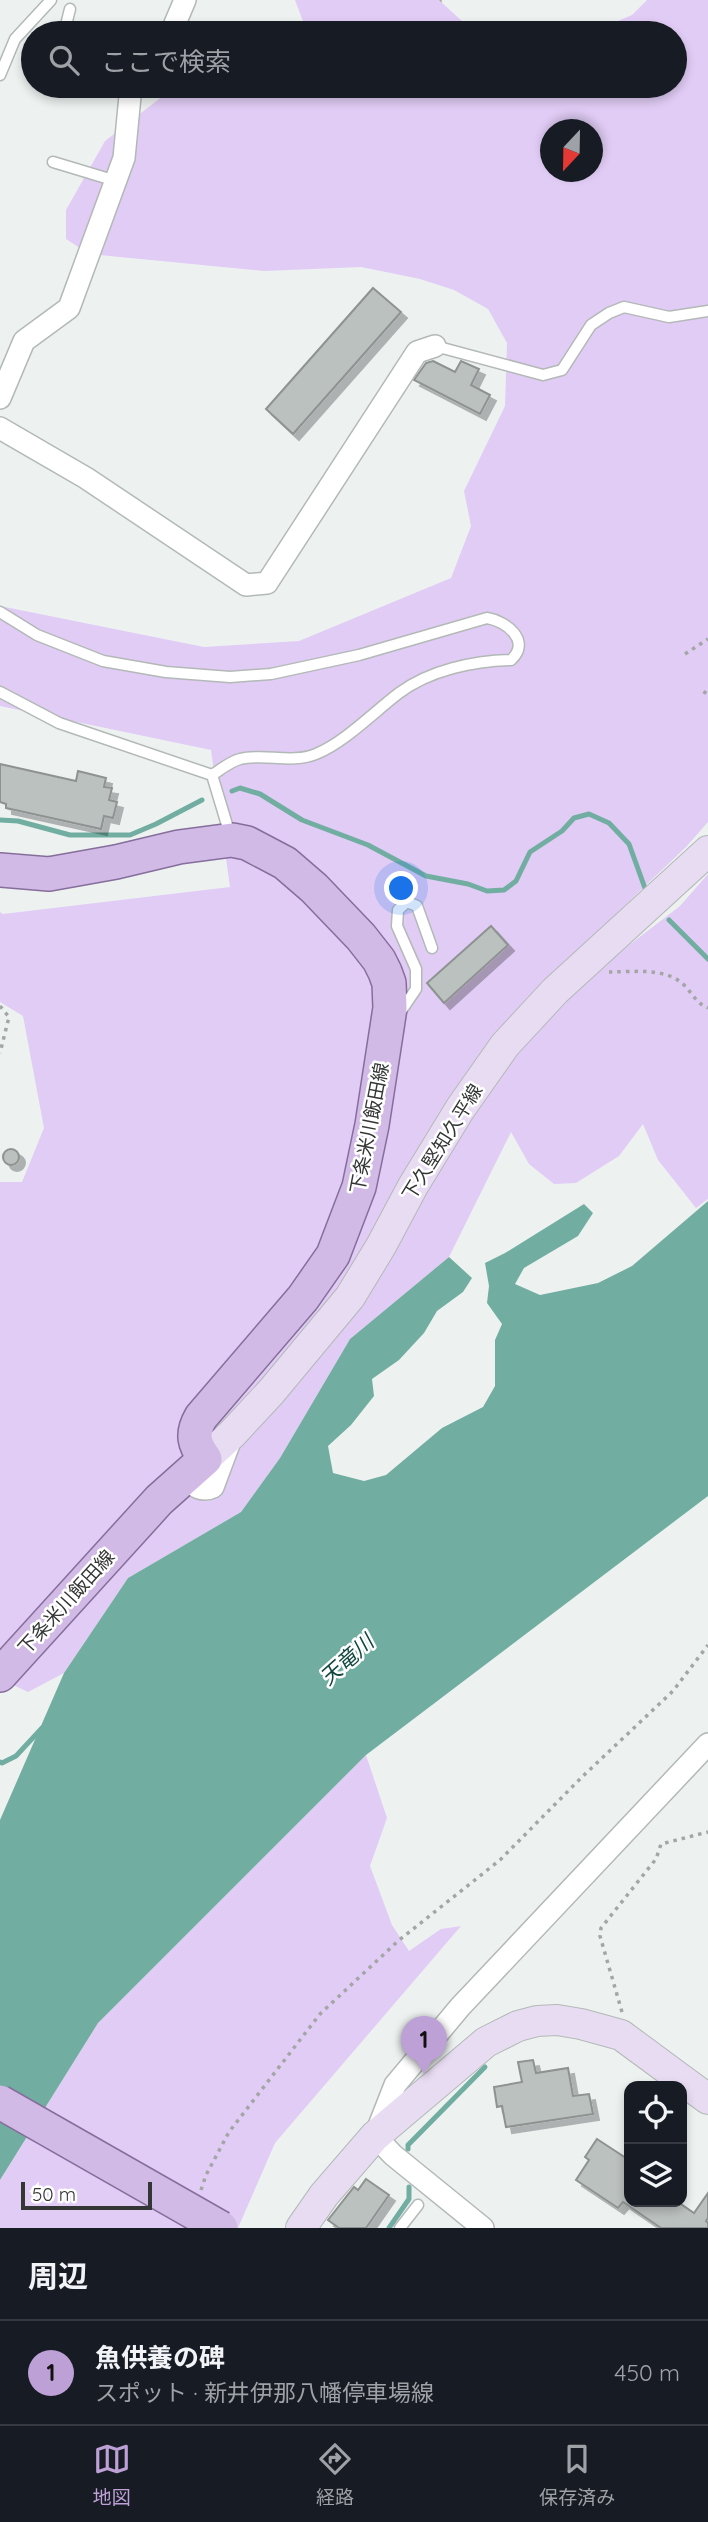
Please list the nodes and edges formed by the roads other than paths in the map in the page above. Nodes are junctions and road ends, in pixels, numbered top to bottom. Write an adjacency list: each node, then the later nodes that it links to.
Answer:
1 (51, 0): 4 (lane)
2 (185, 0): 6 (street)
3 (70, 9): 5 (lane)
4 (32, 21)
5 (67, 21)
6 (176, 21)
7 (21, 32): 8 (lane)
8 (0, 75)
9 (130, 98): 11 (street)
10 (53, 162): 11 (lane)
11 (116, 181): 14 (street)
12 (708, 311): 13 (lane)
13 (435, 346): 15 (street)
14 (0, 398)
15 (0, 428)
16 (0, 612): 18 (lane)
17 (0, 692): 18 (lane)
18 (212, 775): 19 (lane)
19 (232, 840): 21 (main road, 下条米川飯田線); 23 (main road, 下条米川飯田線)
20 (708, 850): 24 (main road, 下久堅知久平線)
21 (0, 870)
22 (432, 948): 23 (lane)
23 (387, 1031): 24 (main road, 下条米川飯田線)
24 (194, 1468): 25 (main road, 下条米川飯田線)
25 (0, 1675)
26 (708, 1744): 29 (street)
27 (708, 2099): 29 (main road)
28 (0, 2102): 31 (main road, bridge)
29 (375, 2136): 32 (main road); 34 (street)
30 (418, 2205): 33 (lane)
31 (221, 2228)
32 (301, 2228)
33 (400, 2228)
34 (483, 2228)

